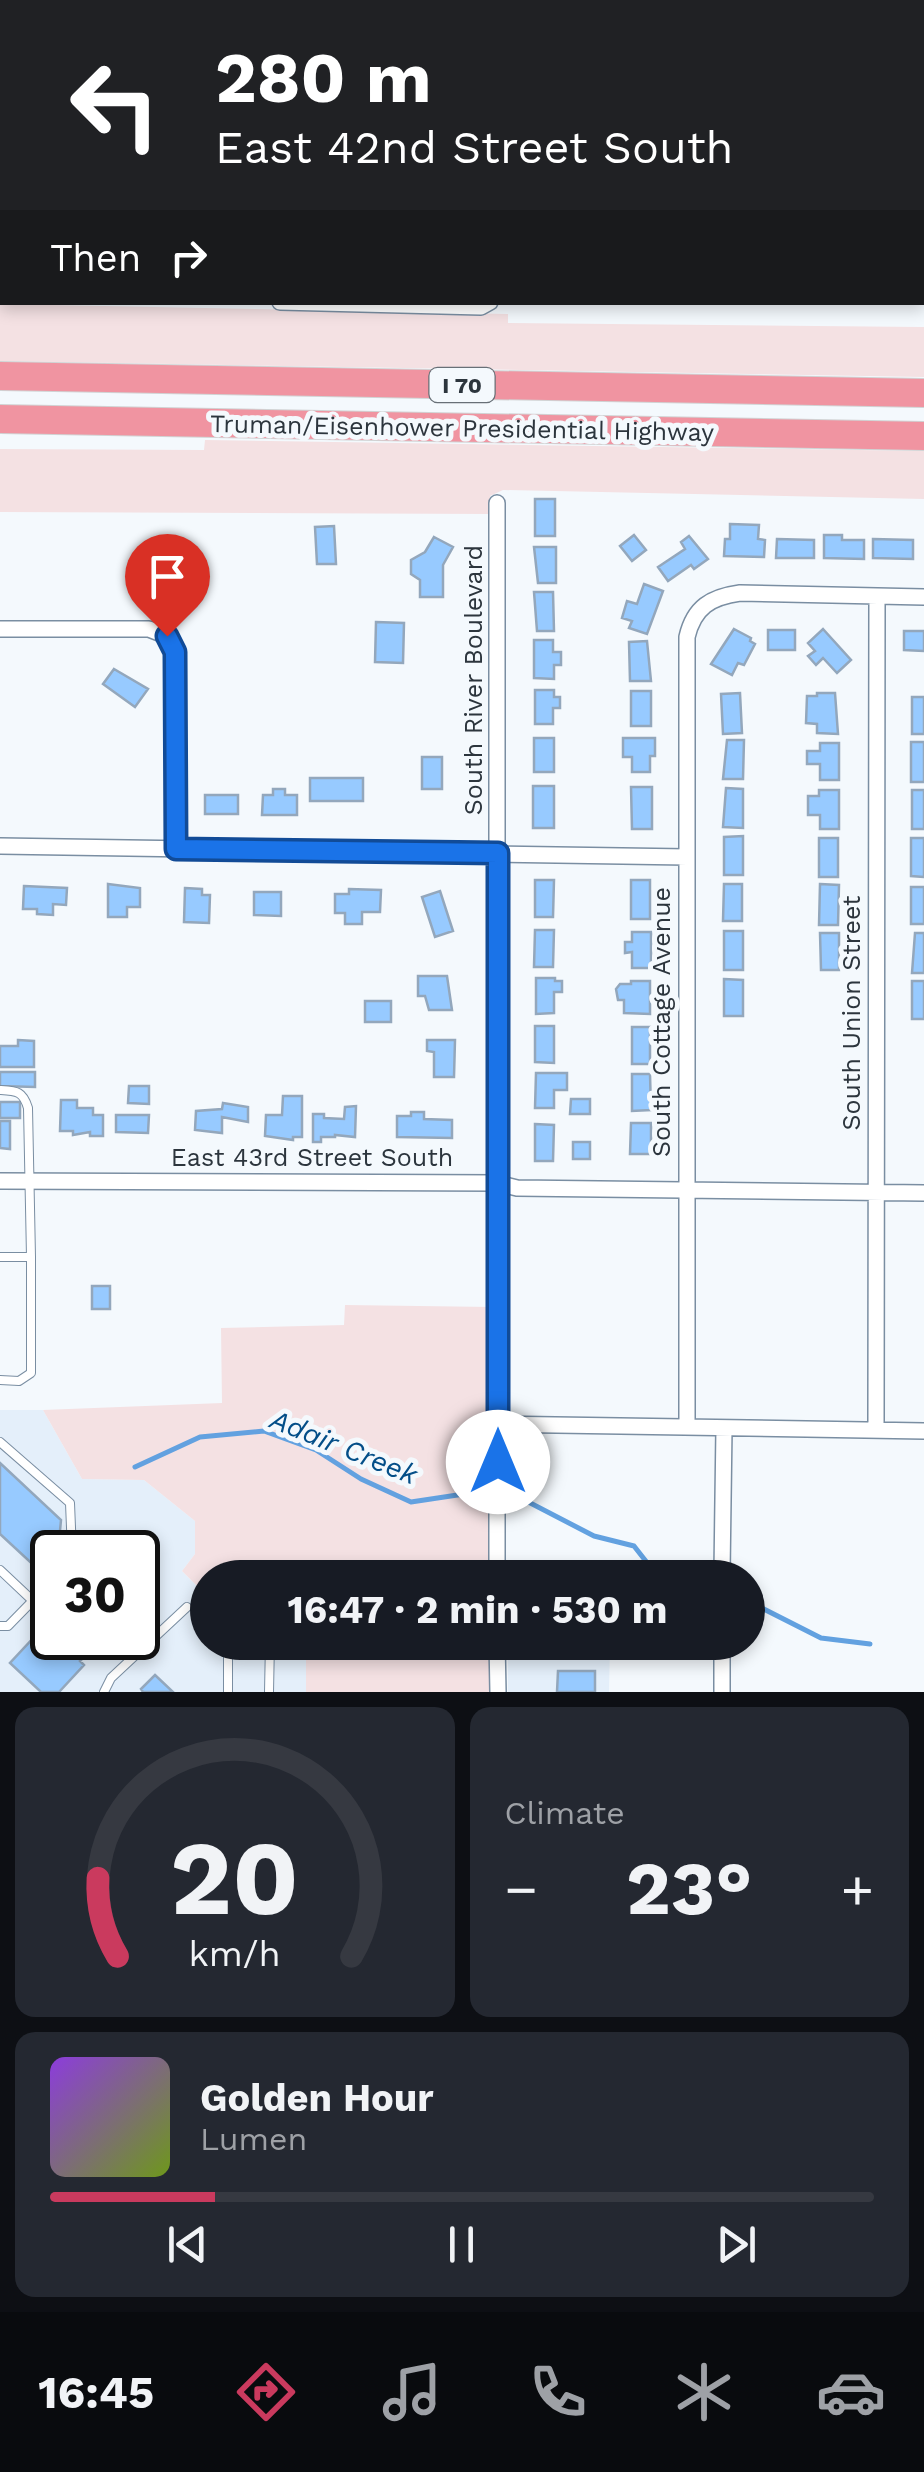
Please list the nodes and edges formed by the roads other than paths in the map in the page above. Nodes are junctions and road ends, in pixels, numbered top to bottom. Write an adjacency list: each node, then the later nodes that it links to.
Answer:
1 (401, 305): 2 (street)
2 (485, 305)
3 (0, 376): 4 (highway, Truman/Eisenhower Presidential Highway / I 70)
4 (924, 393)
5 (0, 419): 6 (highway, Truman/Eisenhower Presidential Highway / I 70)
6 (924, 436)
7 (497, 503): 13 (street, South River Boulevard)
8 (876, 596): 9 (street); 14 (street, South Cottage Avenue); 20 (street, South Union Street)
9 (924, 597)
10 (0, 629): 12 (street)
11 (0, 846): 12 (street)
12 (176, 849): 13 (street)
13 (498, 853): 14 (street); 18 (street, South River Boulevard)
14 (686, 857): 19 (street, South Cottage Avenue)
15 (0, 1090): 17 (lane)
16 (0, 1181): 17 (street, East 43rd Street South)
17 (27, 1181): 18 (street, East 43rd Street South); 23 (lane)
18 (498, 1183): 19 (street, East 43rd Street South); 25 (street, South River Boulevard)
19 (686, 1190): 20 (street, East 43rd Street South); 26 (street, South Cottage Avenue)
20 (875, 1193): 21 (street, East 43rd Street South); 28 (street, South Union Street)
21 (924, 1193)
22 (0, 1257): 23 (lane)
23 (31, 1257): 24 (lane)
24 (0, 1380)
25 (499, 1424): 26 (street); 32 (street, South River Boulevard)
26 (687, 1427): 27 (street)
27 (724, 1428): 28 (street); 33 (street)
28 (876, 1430): 29 (street)
29 (924, 1431)
30 (0, 1442): 31 (lane)
31 (71, 1530)
32 (498, 1560)
33 (722, 1560)
34 (0, 1570): 35 (lane)
35 (30, 1598)
36 (30, 1604): 38 (lane)
37 (187, 1607): 43 (lane)
38 (0, 1626)
39 (228, 1660): 44 (lane)
40 (270, 1660): 45 (lane)
41 (498, 1660): 46 (street)
42 (722, 1660): 47 (street)
43 (104, 1692)
44 (228, 1692)
45 (270, 1692)
46 (498, 1692)
47 (722, 1692)

